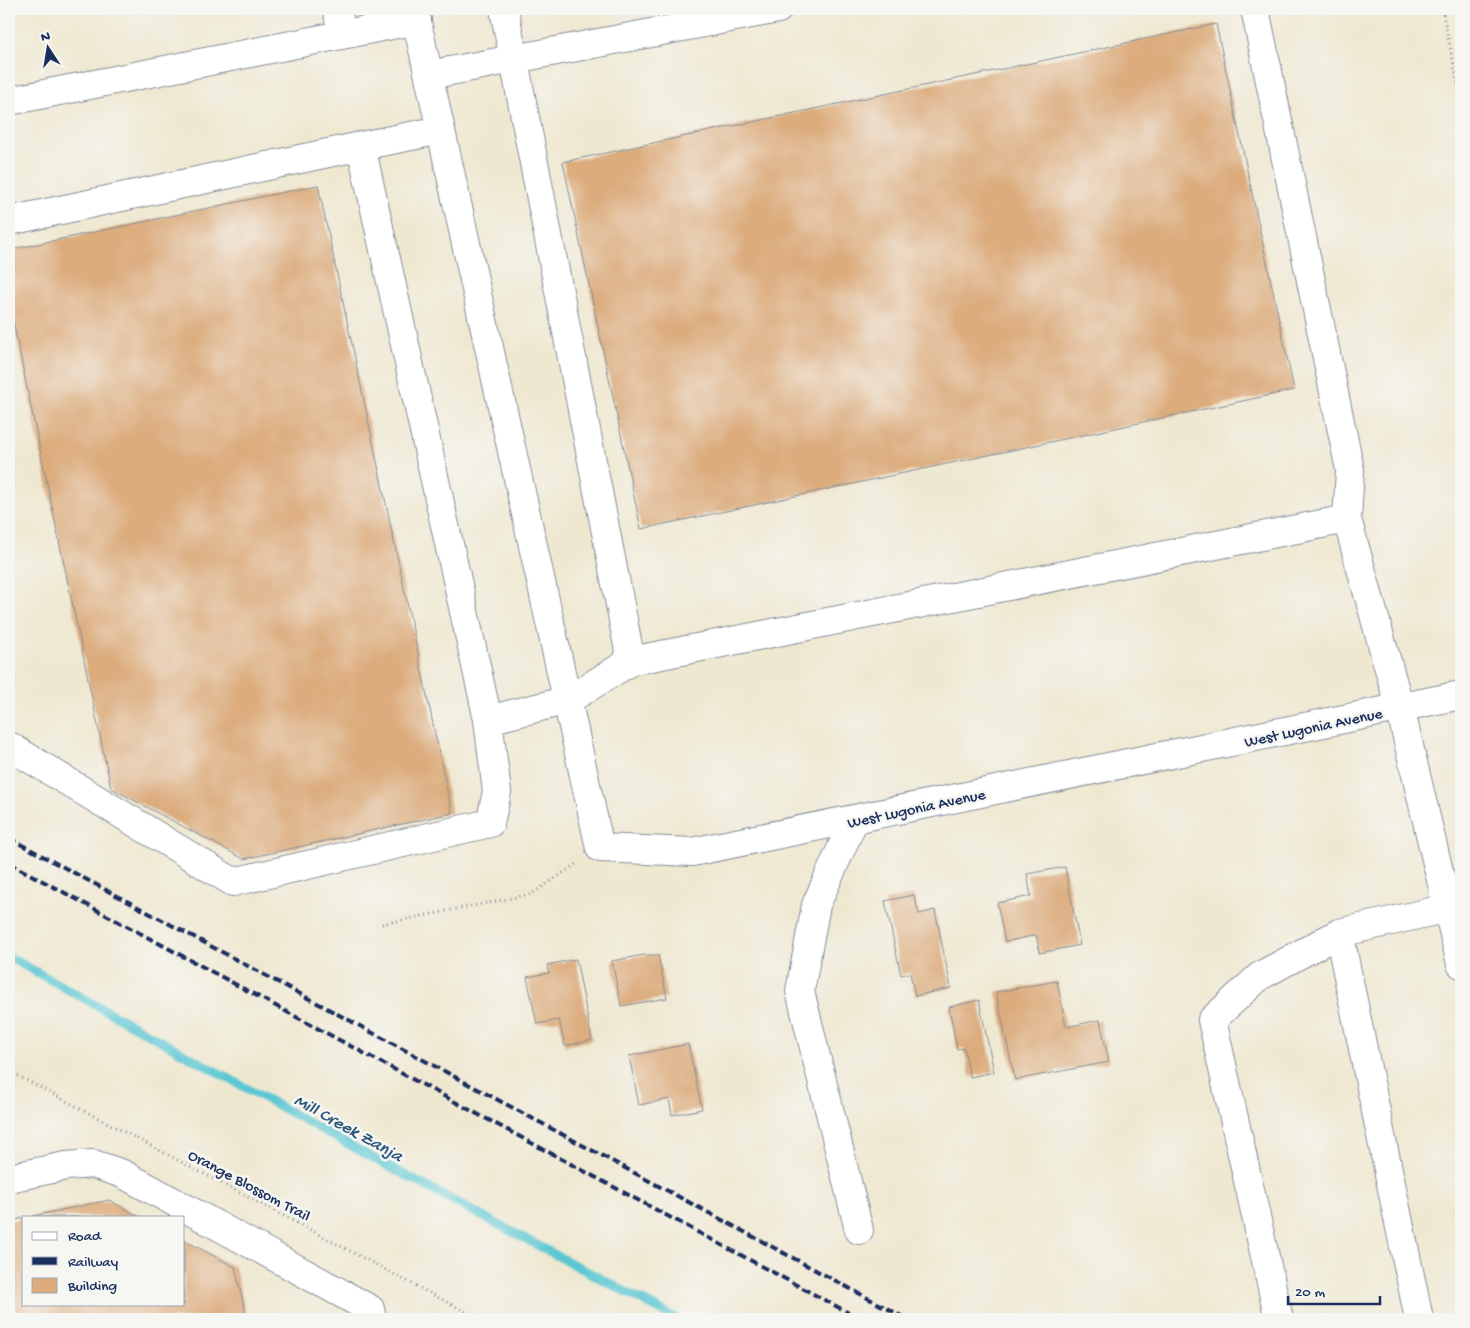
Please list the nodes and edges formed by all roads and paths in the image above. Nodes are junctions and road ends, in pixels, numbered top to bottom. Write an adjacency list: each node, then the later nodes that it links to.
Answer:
1 (504, 9): 7 (street)
2 (778, 9): 7 (street)
3 (1255, 9): 14 (street)
4 (1442, 9): 9 (path)
5 (416, 14): 6 (street); 8 (street)
6 (339, 21): 10 (street)
7 (515, 58): 8 (street); 15 (street)
8 (429, 75): 11 (street)
9 (1461, 99)
10 (9, 101)
11 (441, 130): 12 (street); 17 (street)
12 (361, 146): 13 (street); 19 (street)
13 (9, 221)
14 (1347, 519): 15 (street); 18 (street)
15 (631, 661): 17 (street)
16 (1461, 695): 18 (street, West Lugonia Avenue)
17 (568, 700): 19 (street); 22 (street)
18 (1400, 708): 21 (street, West Lugonia Avenue); 23 (street)
19 (488, 720): 20 (street)
20 (9, 746)
21 (854, 820): 22 (street, West Lugonia Avenue); 29 (street)
22 (600, 848): 24 (path)
23 (1448, 908): 25 (street); 26 (street)
24 (382, 924)
25 (1339, 933): 32 (street); 33 (street)
26 (1461, 964)
27 (9, 1071): 31 (path, Orange Blossom Trail)
28 (9, 1178): 30 (street)
29 (859, 1230)
30 (372, 1319)
31 (480, 1319)
32 (1279, 1319)
33 (1419, 1319)

